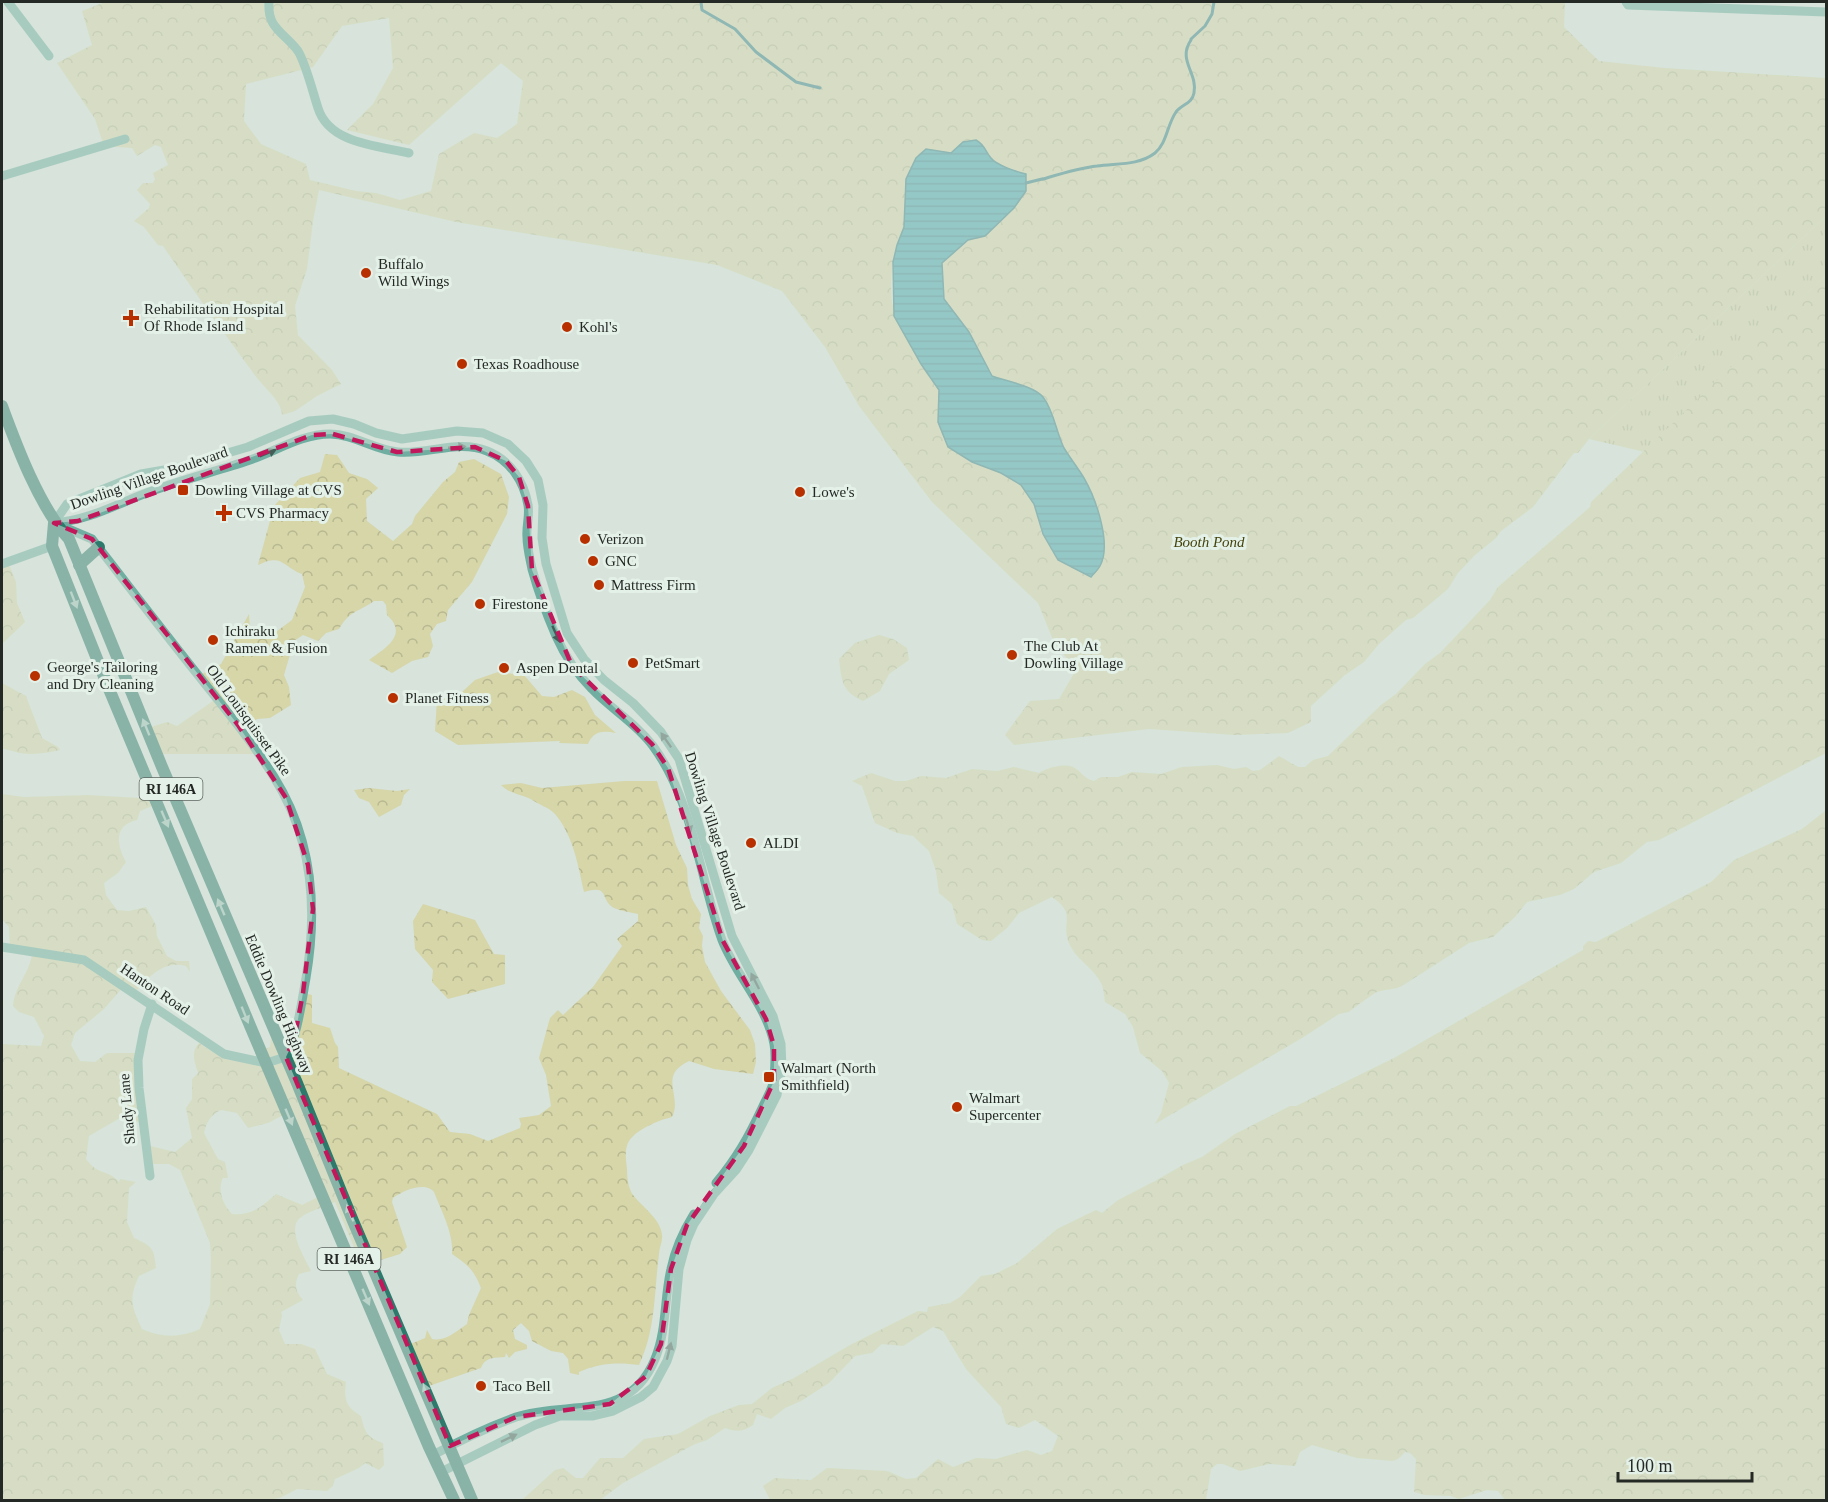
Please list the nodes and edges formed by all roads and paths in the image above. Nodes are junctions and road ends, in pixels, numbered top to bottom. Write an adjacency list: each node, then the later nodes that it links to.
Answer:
1 (8, 2): 6 (street)
2 (269, 2): 8 (street)
3 (1626, 2): 4 (street)
4 (1763, 6): 5 (street)
5 (1827, 12)
6 (48, 56)
7 (125, 139): 9 (street)
8 (409, 153)
9 (2, 176)
10 (2, 406): 11 (main road, Eddie Dowling Highway / RI 146A)
11 (54, 523): 12 (main road, RI 146A); 13 (street, Old Louisquisset Pike); 15 (main road, Eddie Dowling Highway / RI 146A); 21 (street, Dowling Village Boulevard, one-way to 21); 22 (street, Dowling Village Boulevard, one-way to 11)
12 (52, 546): 14 (street); 19 (main road, RI 146A, one-way to 19)
13 (99, 548): 15 (main road); 18 (street, Old Louisquisset Pike)
14 (2, 564)
15 (79, 565): 18 (main road, Eddie Dowling Highway / RI 146A, one-way to 15)
16 (2, 947): 17 (street, Hanton Road)
17 (152, 1004): 19 (street, Hanton Road); 20 (street, Shady Lane)
18 (286, 1057): 19 (street); 23 (main road, Eddie Dowling Highway / RI 146A, one-way to 18)
19 (266, 1064): 24 (main road, RI 146A, one-way to 24)
20 (150, 1176)
21 (530, 1414): 22 (street); 23 (street, Dowling Village Boulevard)
22 (535, 1425): 25 (street, Dowling Village Boulevard, one-way to 22)
23 (450, 1446): 24 (street, Dowling Village Boulevard); 25 (main road, Eddie Dowling Highway / RI 146A)
24 (433, 1455): 26 (main road, RI 146A)
25 (457, 1463): 26 (street, Dowling Village Boulevard); 28 (main road, Eddie Dowling Highway / RI 146A)
26 (441, 1472): 27 (main road, RI 146A)
27 (454, 1500)
28 (472, 1500)

